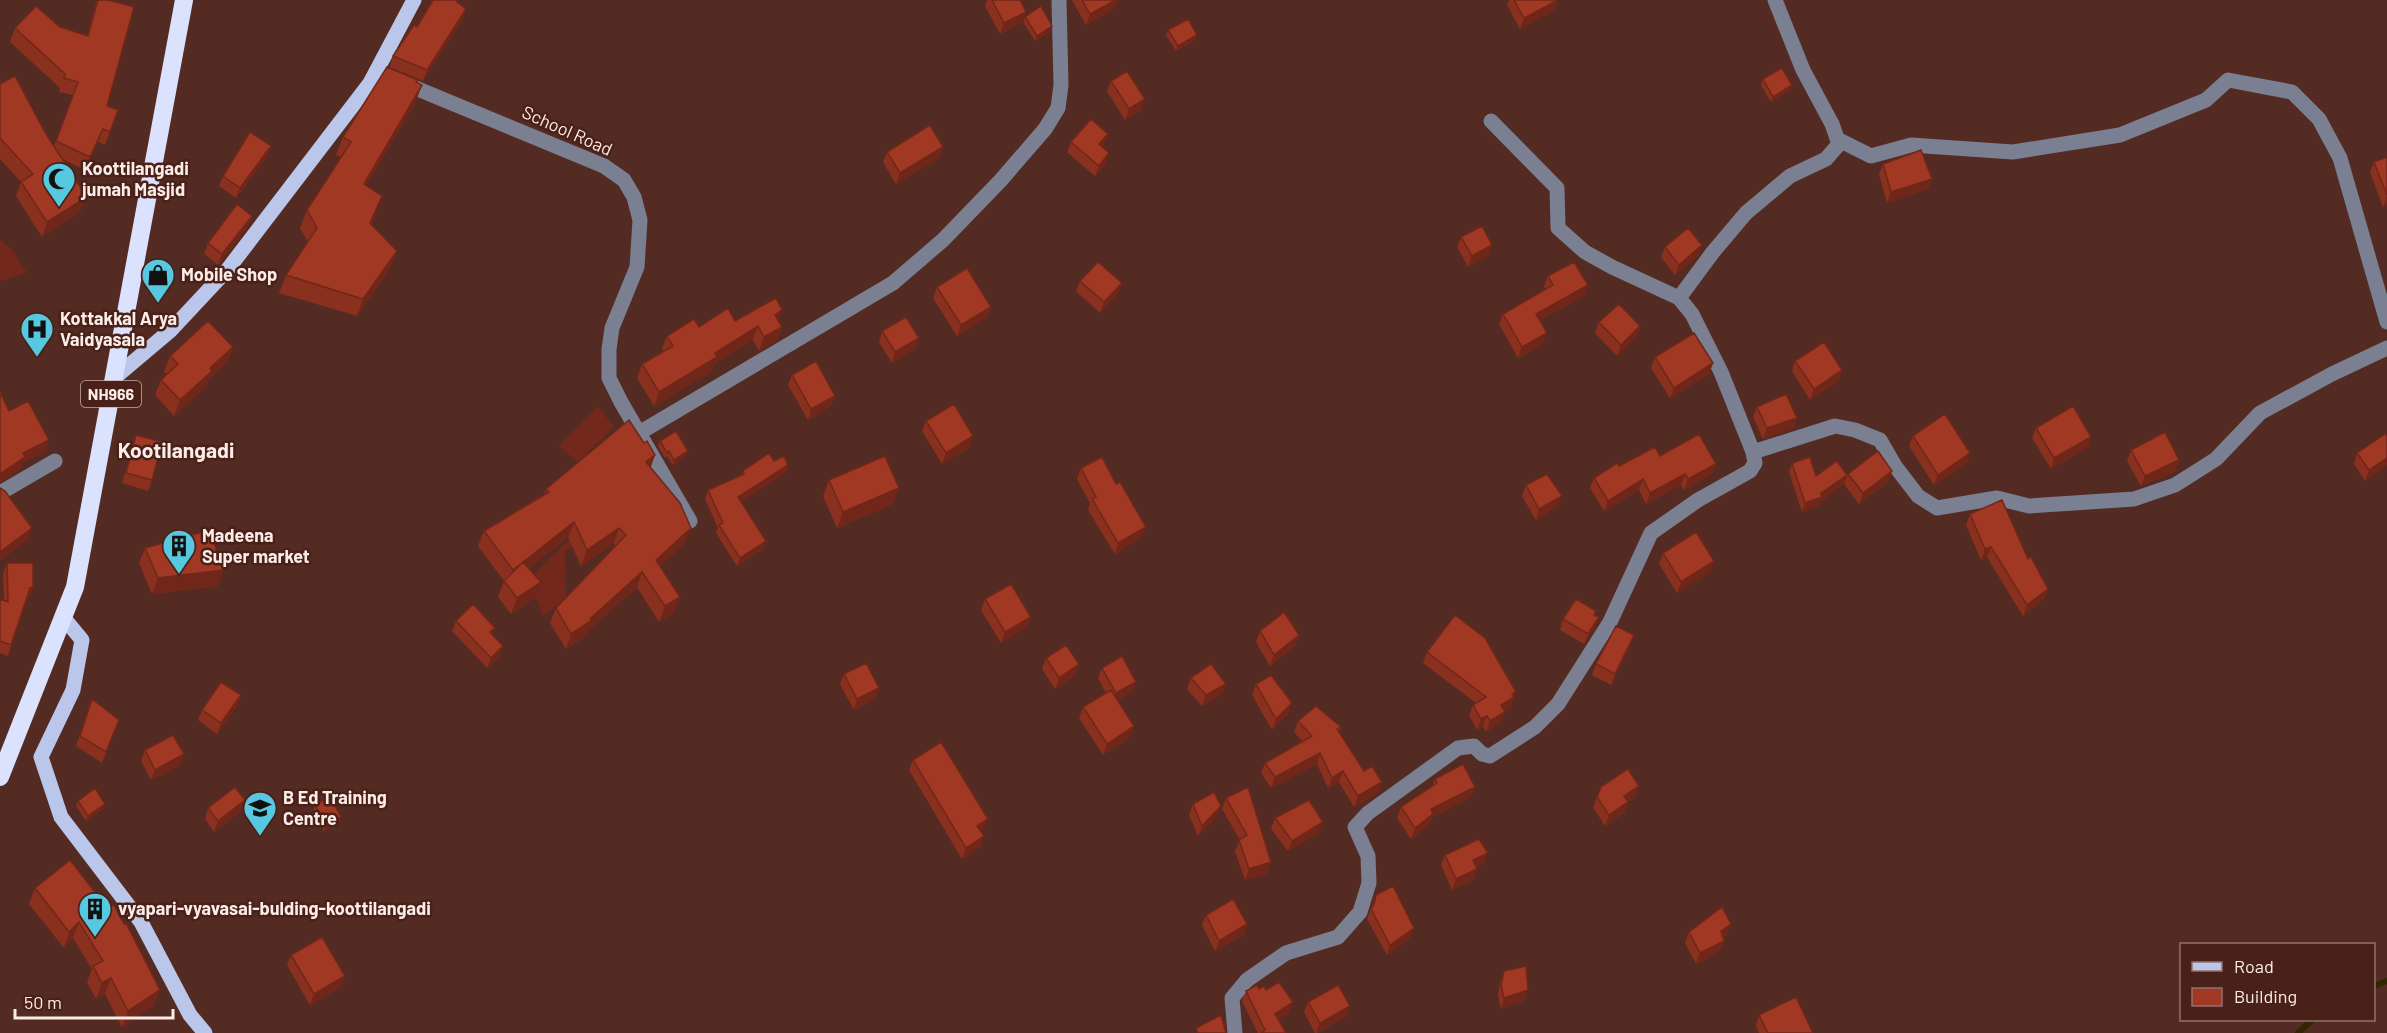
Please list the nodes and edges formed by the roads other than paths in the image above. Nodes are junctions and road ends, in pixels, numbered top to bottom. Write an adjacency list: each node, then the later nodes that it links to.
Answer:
1 (184, 0): 11 (highway, NH966)
2 (414, 0): 5 (main road)
3 (1059, 0): 12 (street)
4 (1775, 0): 7 (street)
5 (376, 72): 11 (main road); 12 (street, School Road)
6 (1491, 121): 8 (street)
7 (1837, 139): 8 (street); 9 (street)
8 (1679, 298): 13 (street)
9 (2387, 322)
10 (2387, 348): 13 (street)
11 (113, 379): 17 (highway, NH966)
12 (639, 433): 16 (street, School Road)
13 (1753, 452): 20 (street)
14 (55, 461): 15 (street)
15 (0, 493)
16 (690, 522)
17 (63, 616): 18 (highway, NH966); 19 (main road)
18 (0, 777)
19 (205, 1033)
20 (1235, 1033)

